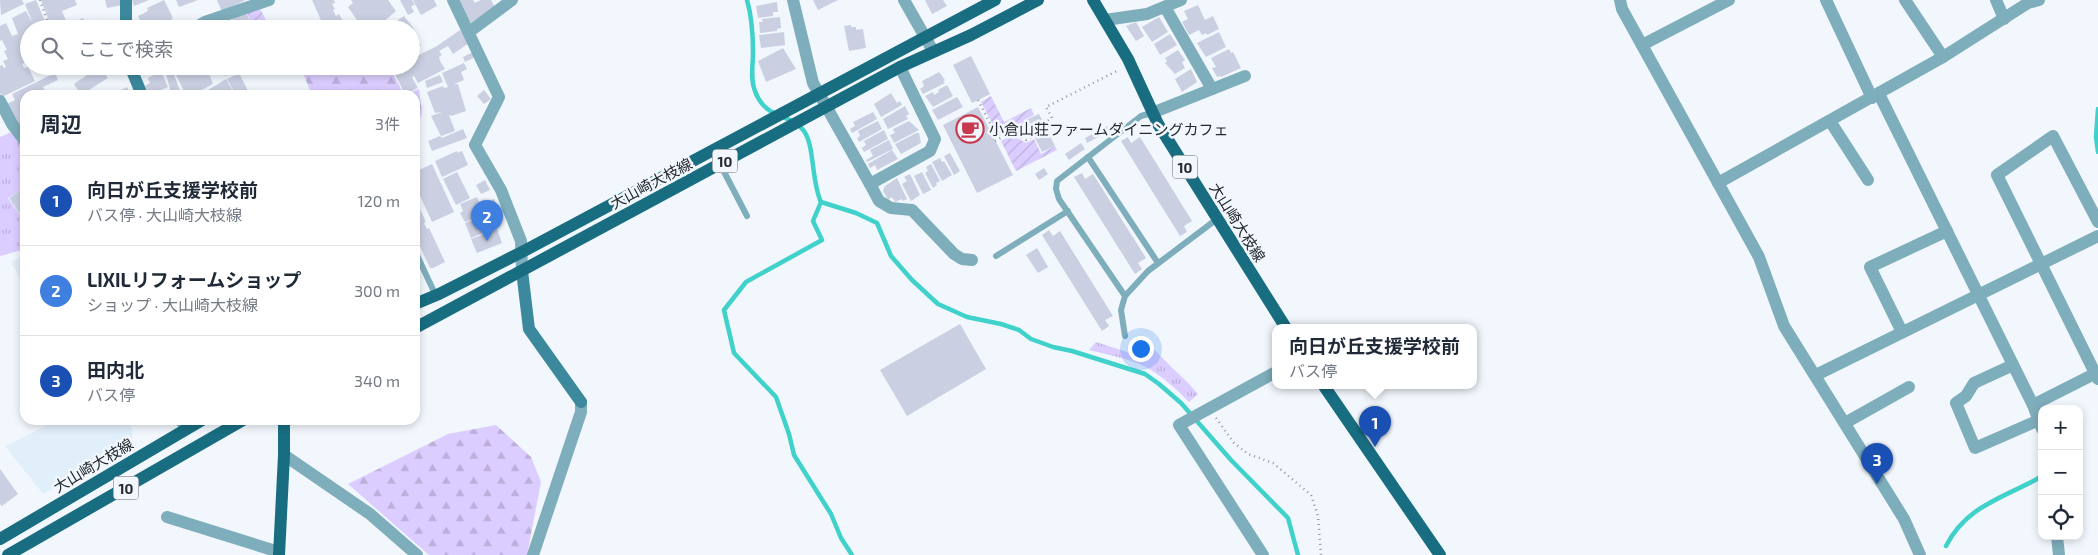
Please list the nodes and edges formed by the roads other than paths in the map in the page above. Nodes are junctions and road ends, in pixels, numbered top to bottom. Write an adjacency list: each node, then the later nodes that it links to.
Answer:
1 (126, 0): 19 (street)
2 (269, 0): 20 (street)
3 (453, 0): 22 (street)
4 (512, 0): 22 (street)
5 (793, 0): 32 (street)
6 (904, 0): 23 (street)
7 (995, 0): 23 (main road, 大山崎大枝線 / 10)
8 (1038, 0): 25 (main road, 大山崎大枝線 / 10)
9 (1093, 0): 21 (main road, 大山崎大枝線 / 10)
10 (1181, 0): 17 (street)
11 (1620, 0): 24 (street)
12 (1729, 0): 24 (street)
13 (1826, 0): 33 (street)
14 (1905, 0): 26 (street)
15 (1996, 0): 18 (street)
16 (2040, 0): 18 (street)
17 (1165, 7): 21 (street); 30 (street)
18 (2004, 19): 26 (street)
19 (126, 20)
20 (212, 20)
21 (1105, 20): 36 (main road, 大山崎大枝線 / 10)
22 (469, 32): 50 (street)
23 (925, 37): 25 (street); 32 (main road, 大山崎大枝線 / 10)
24 (1642, 45): 42 (street)
25 (933, 51): 27 (main road, 大山崎大枝線 / 10)
26 (1943, 58): 33 (street)
27 (900, 67): 35 (main road, 大山崎大枝線 / 10); 43 (street)
28 (134, 75): 31 (street)
29 (1245, 76): 30 (street)
30 (1212, 89): 36 (street)
31 (140, 90)
32 (819, 93): 35 (street); 50 (main road, 大山崎大枝線 / 10)
33 (1876, 96): 37 (street); 48 (street)
34 (0, 101): 38 (street)
35 (826, 106): 40 (main road, 大山崎大枝線 / 10); 43 (street)
36 (1152, 113): 39 (lane); 46 (main road, 大山崎大枝線 / 10)
37 (1830, 121): 41 (street); 42 (street)
38 (20, 134)
39 (1088, 157): 44 (lane); 54 (lane)
40 (720, 164): 45 (lane); 56 (main road, 大山崎大枝線 / 10)
41 (1868, 180)
42 (1718, 183): 67 (street)
43 (870, 184): 52 (street)
44 (1068, 212): 51 (lane); 59 (lane)
45 (747, 216)
46 (1217, 218): 54 (lane); 61 (main road, 大山崎大枝線 / 10)
47 (2098, 222): 55 (street)
48 (1947, 231): 57 (street); 63 (street)
49 (2098, 236): 55 (street)
50 (522, 252): 56 (street); 58 (main road, 大山崎大枝線 / 10)
51 (996, 256)
52 (972, 260)
53 (420, 262): 58 (lane)
54 (1158, 263): 59 (lane)
55 (2041, 263): 57 (street); 68 (street)
56 (522, 271): 62 (main road, 大山崎大枝線 / 10); 85 (street)
57 (1978, 294): 63 (street); 65 (street)
58 (436, 296): 60 (main road, 大山崎大枝線 / 10)
59 (1125, 296): 64 (lane)
60 (420, 302)
61 (1283, 324)
62 (420, 325)
63 (1902, 332): 67 (street)
64 (1125, 336)
65 (2013, 365): 71 (street); 77 (street)
66 (1272, 374): 86 (street)
67 (1816, 375): 73 (street)
68 (2097, 375): 71 (street)
69 (1909, 387): 73 (street)
70 (1326, 389): 87 (main road)
71 (2033, 405): 72 (street)
72 (2038, 419)
73 (1845, 422): 88 (street)
74 (183, 425): 80 (main road, 大山崎大枝線 / 10)
75 (234, 425): 83 (main road, 10)
76 (284, 425): 78 (main road)
77 (2038, 426)
78 (284, 455): 82 (main road); 84 (street)
79 (167, 517): 82 (street)
80 (0, 539)
81 (2057, 540): 89 (street)
82 (279, 554)
83 (8, 555)
84 (417, 555)
85 (534, 555)
86 (1263, 555)
87 (1440, 555)
88 (1920, 555)
89 (2059, 555)

